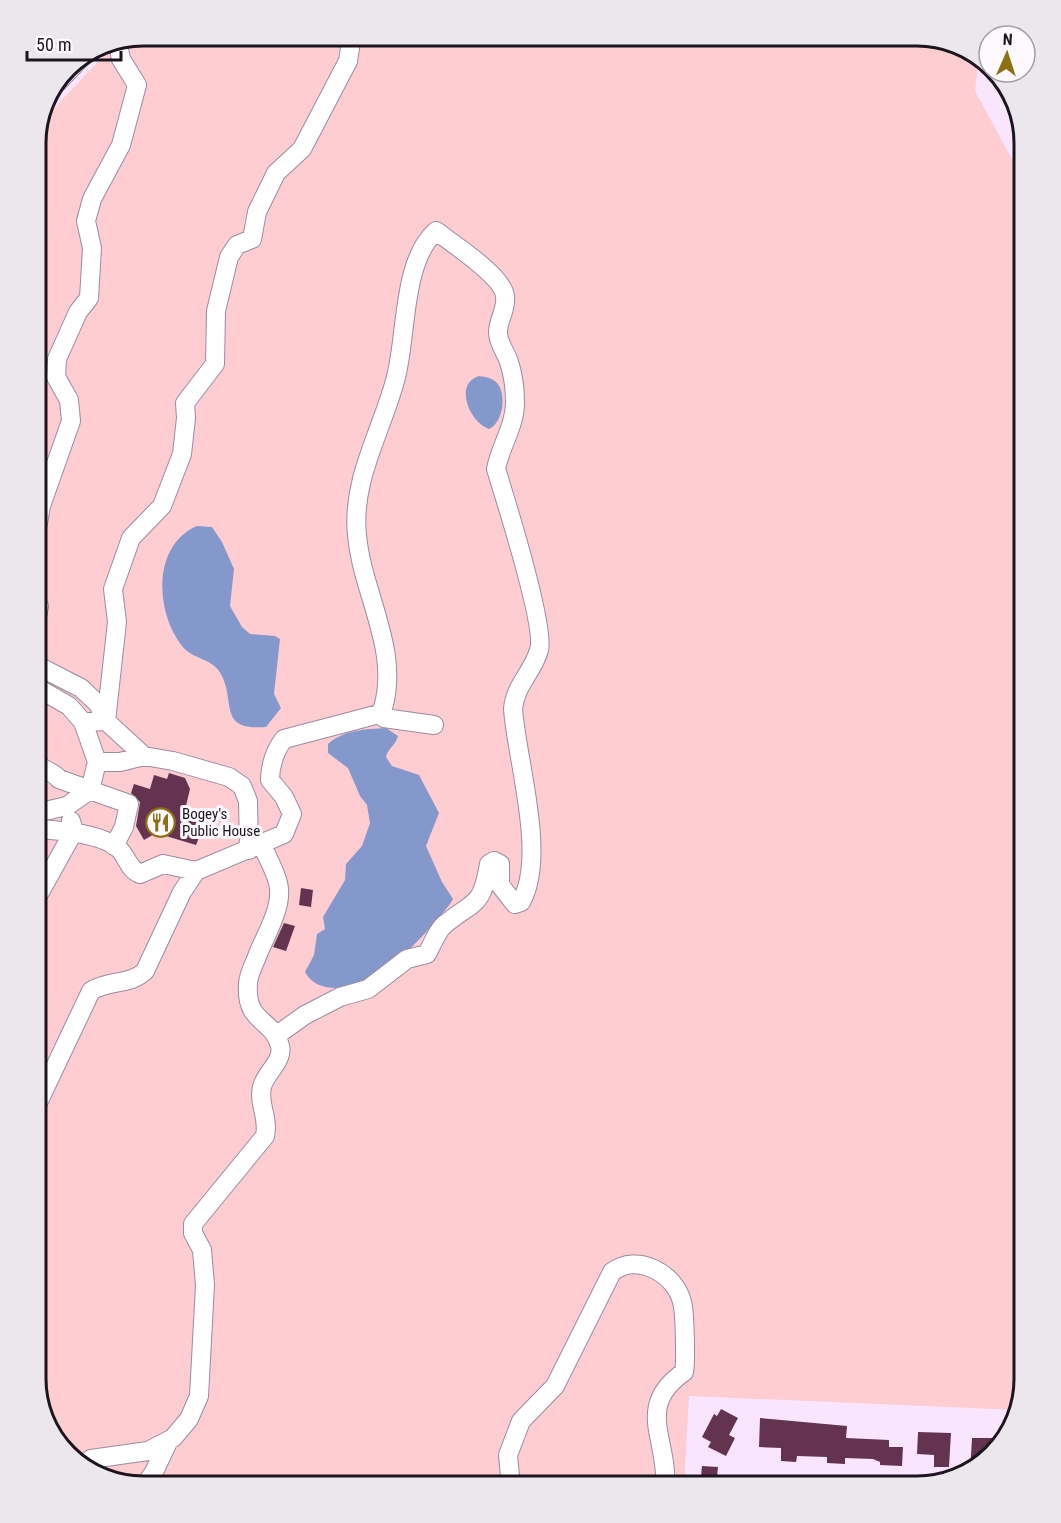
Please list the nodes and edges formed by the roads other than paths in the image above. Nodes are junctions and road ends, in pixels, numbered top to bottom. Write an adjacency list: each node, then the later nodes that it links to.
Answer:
1 (350, 46): 7 (street)
2 (119, 50): 3 (street)
3 (47, 490)
4 (47, 670): 7 (street)
5 (47, 693): 8 (street)
6 (379, 714): 9 (street); 19 (street); 22 (street)
7 (106, 721): 8 (street); 10 (street)
8 (83, 722): 11 (street)
9 (434, 725)
10 (144, 756): 11 (street); 19 (street)
11 (96, 762): 13 (street)
12 (46, 769): 13 (street)
13 (90, 790): 14 (street); 18 (street)
14 (67, 806): 15 (street); 17 (street)
15 (46, 811)
16 (46, 830): 17 (street)
17 (74, 831): 18 (street); 21 (street)
18 (114, 846): 20 (street)
19 (256, 848): 20 (street); 22 (street)
20 (196, 871): 23 (street)
21 (46, 880)
22 (277, 1035): 24 (street)
23 (46, 1085)
24 (169, 1440): 25 (street); 26 (street)
25 (90, 1460)
26 (151, 1476)
27 (510, 1476): 28 (street)
28 (664, 1476)

